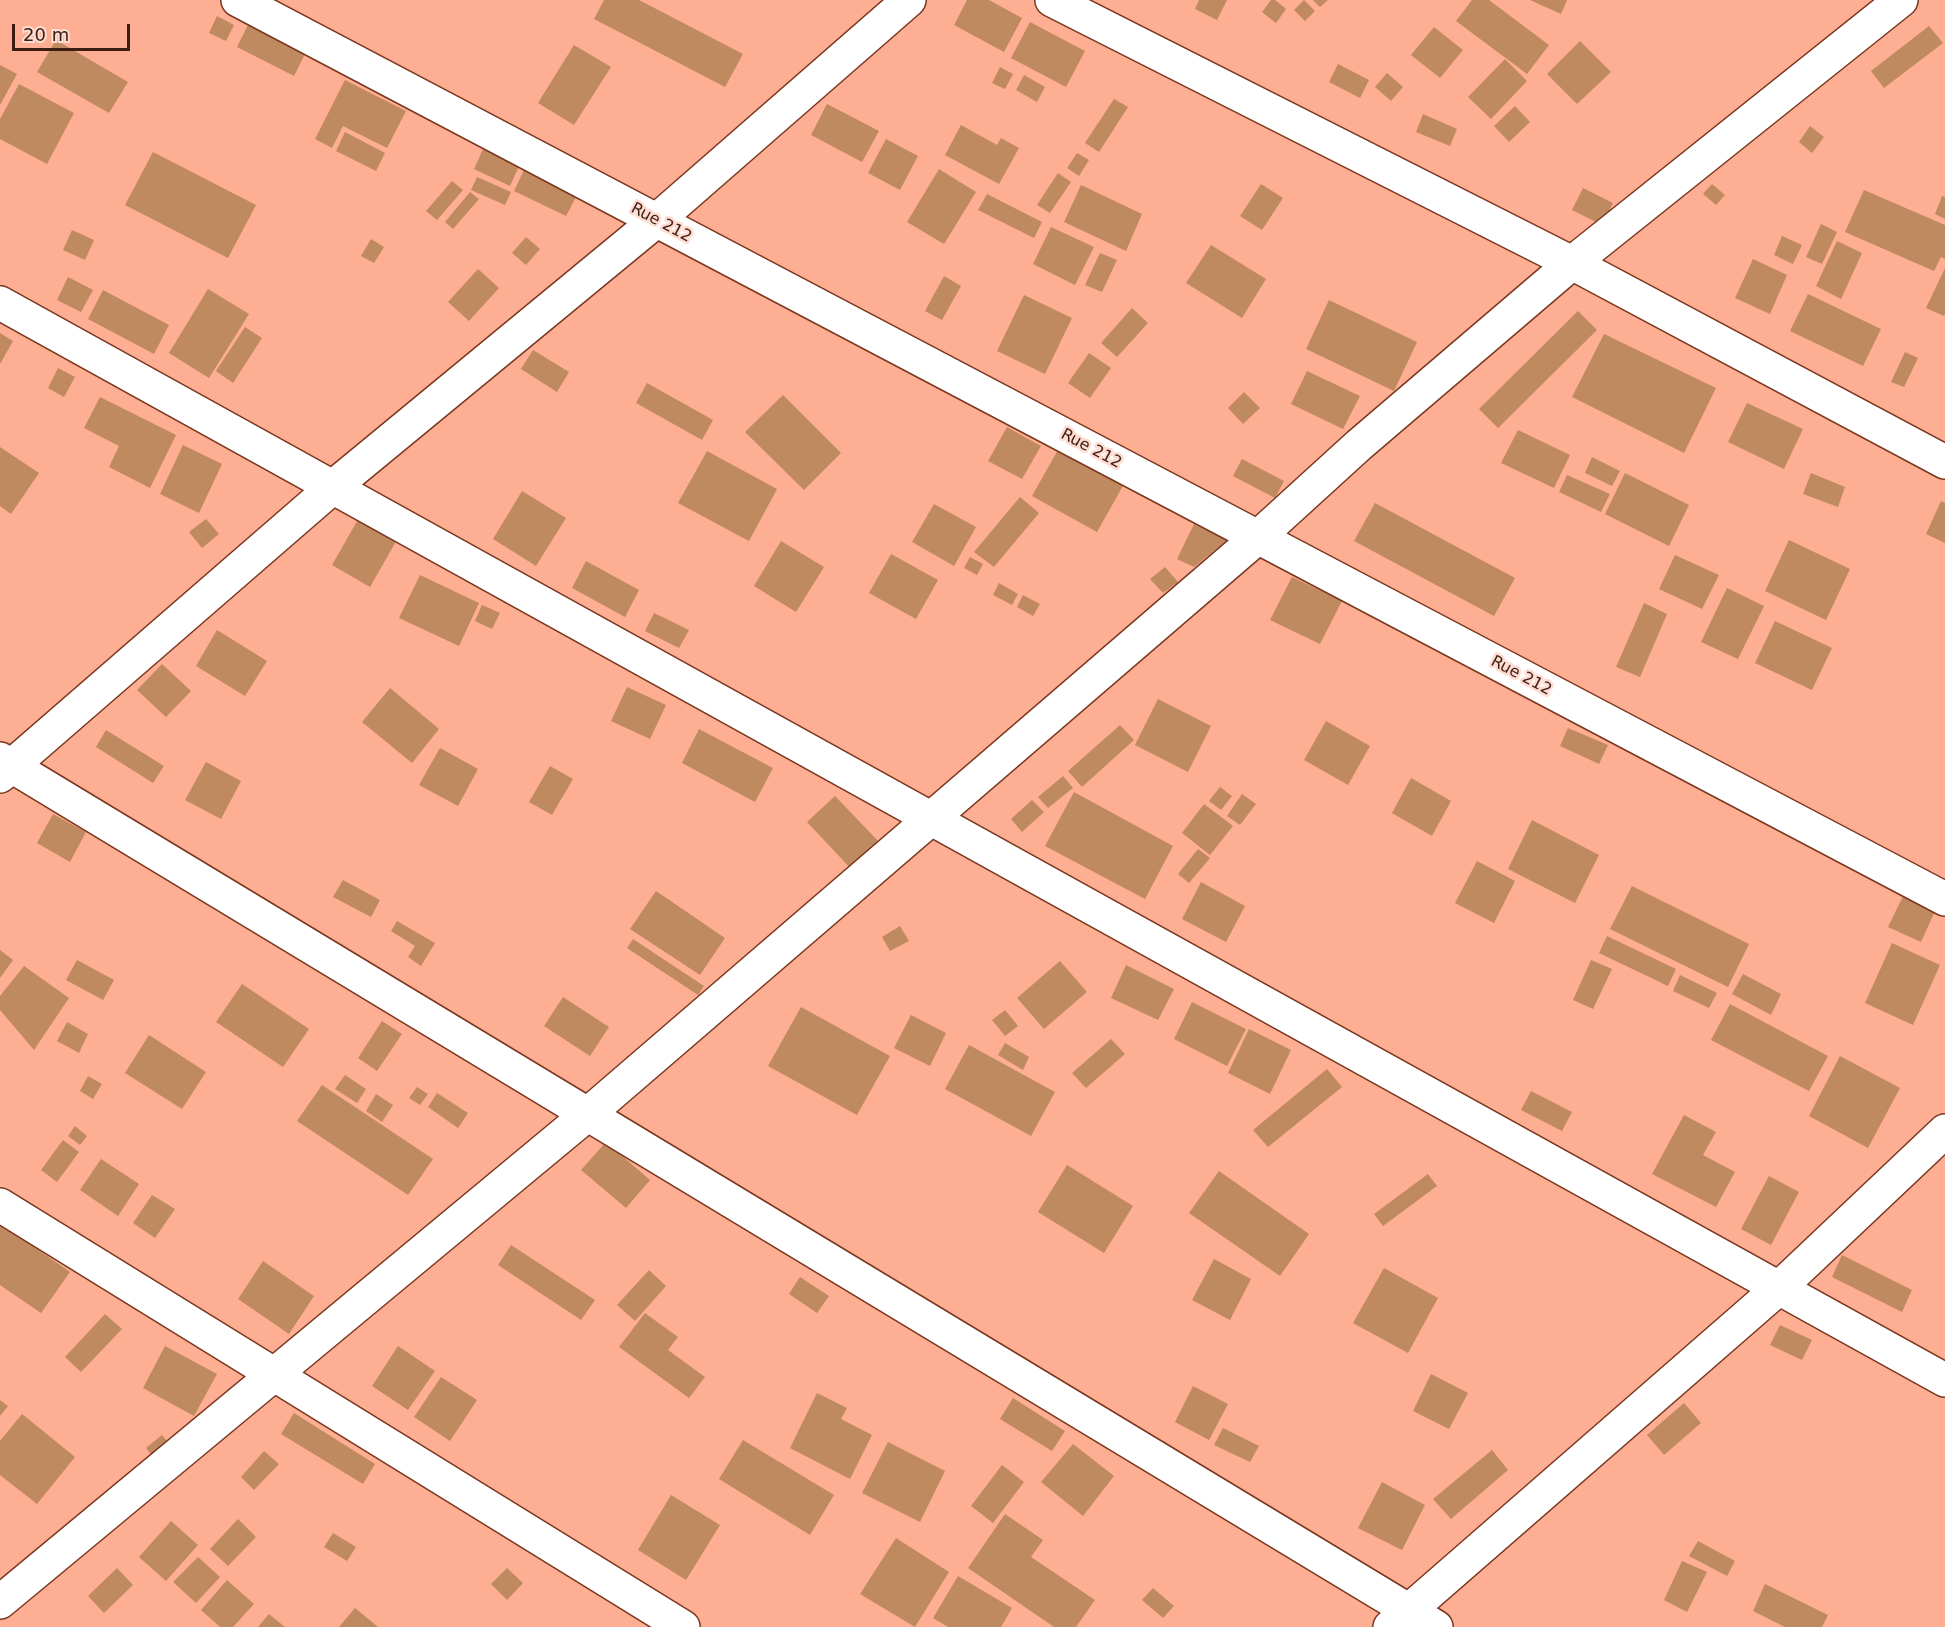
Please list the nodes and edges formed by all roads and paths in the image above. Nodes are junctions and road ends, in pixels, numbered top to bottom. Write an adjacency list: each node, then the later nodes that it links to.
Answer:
1 (238, 0): 5 (street, Rue 212)
2 (909, 0): 5 (street)
3 (1052, 0): 6 (street)
4 (1901, 0): 6 (street)
5 (657, 220): 9 (street); 10 (street, Rue 212)
6 (1572, 263): 8 (street); 10 (street)
7 (0, 303): 9 (street)
8 (1945, 462)
9 (333, 487): 11 (street); 12 (street)
10 (1258, 537): 12 (street); 13 (street, Rue 212)
11 (4, 767): 14 (street)
12 (930, 818): 14 (street); 17 (street)
13 (1945, 899)
14 (588, 1114): 18 (street); 21 (street)
15 (1945, 1131): 17 (street)
16 (0, 1205): 18 (street)
17 (1779, 1288): 19 (street); 21 (street)
18 (274, 1375): 20 (street); 22 (street)
19 (1945, 1380)
20 (0, 1602)
21 (1412, 1622)
22 (683, 1627)

